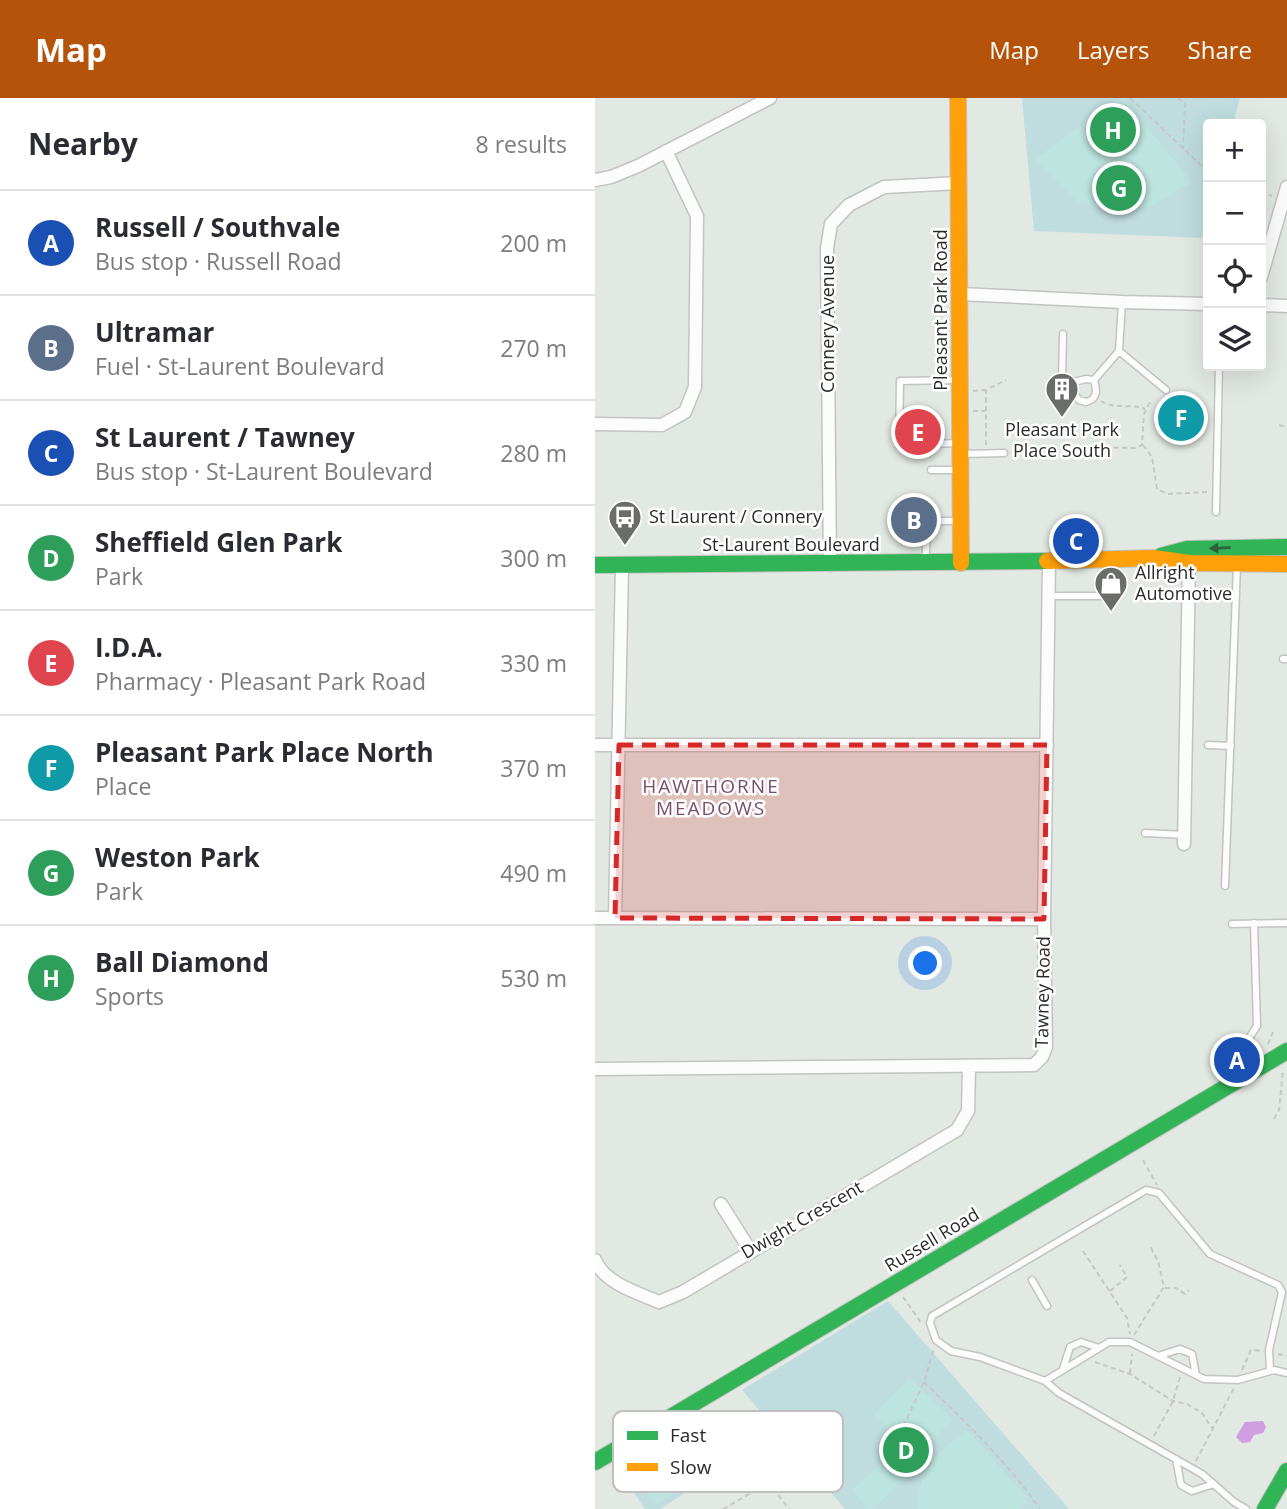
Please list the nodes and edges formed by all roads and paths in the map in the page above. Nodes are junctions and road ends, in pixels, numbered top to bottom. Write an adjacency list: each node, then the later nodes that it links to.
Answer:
1 (958, 98): 11 (street, Pleasant Park Road)
2 (1132, 98): 7 (path)
3 (1178, 98): 6 (path)
4 (1186, 98): 6 (path)
5 (765, 99): 8 (street)
6 (1185, 103): 7 (path)
7 (1183, 149): 9 (path)
8 (666, 151): 10 (street); 30 (street)
9 (1203, 167)
10 (595, 180)
11 (959, 184): 14 (street, Pleasant Park Road); 53 (street, Connery Avenue)
12 (1287, 187): 13 (street)
13 (1266, 260)
14 (960, 294): 15 (street); 22 (street, Pleasant Park Road)
15 (1122, 302): 16 (street); 20 (lane)
16 (1203, 304)
17 (1266, 305): 18 (street)
18 (1287, 306)
19 (1063, 334): 25 (lane)
20 (1119, 351): 24 (lane); 26 (lane)
21 (1219, 371): 39 (lane)
22 (961, 380): 36 (street, Pleasant Park Road); 36 (lane)
23 (1006, 380): 34 (path)
24 (1094, 380): 25 (lane); 27 (lane)
25 (1074, 382): 27 (lane)
26 (1166, 390)
27 (1096, 396): 29 (path)
28 (1151, 400): 29 (path)
29 (1145, 409): 33 (path)
30 (595, 425)
31 (1279, 425): 32 (path)
32 (1287, 427)
33 (1142, 444): 37 (path); 39 (path)
34 (986, 453): 35 (lane); 36 (lane)
35 (1005, 453)
36 (961, 455): 38 (lane); 41 (street, Pleasant Park Road)
37 (1066, 455)
38 (931, 470)
39 (1216, 492): 40 (lane)
40 (1216, 512)
41 (961, 520): 47 (lane); 48 (street, Pleasant Park Road)
42 (1287, 547): 43 (street, St-Laurent Boulevard, one-way to 43)
43 (1154, 558): 44 (street, St-Laurent Boulevard); 46 (street, St-Laurent Boulevard)
44 (1115, 559): 45 (street, St-Laurent Boulevard); 54 (lane)
45 (1049, 561): 48 (street, St-Laurent Boulevard); 54 (street, Tawney Road)
46 (1189, 563): 49 (street, St-Laurent Boulevard); 61 (street)
47 (925, 564): 48 (street, St-Laurent Boulevard); 53 (street, St-Laurent Boulevard)
48 (961, 564)
49 (1237, 564): 50 (street, St-Laurent Boulevard); 59 (lane)
50 (1287, 564)
51 (595, 565): 52 (street, St-Laurent Boulevard)
52 (622, 565): 53 (street, St-Laurent Boulevard); 56 (street)
53 (830, 565)
54 (1048, 596): 57 (street, Tawney Road)
55 (595, 745): 56 (street)
56 (619, 745): 57 (street); 64 (street)
57 (1047, 745): 65 (street, Tawney Road)
58 (1208, 745): 59 (lane)
59 (1231, 746): 62 (lane)
60 (1146, 833): 61 (lane)
61 (1185, 839)
62 (1226, 886)
63 (595, 918): 64 (street)
64 (615, 918): 65 (street)
65 (1044, 919): 73 (street, Tawney Road)
66 (1254, 923): 67 (lane); 68 (lane); 72 (lane)
67 (1287, 923)
68 (1232, 924)
69 (1273, 1032): 70 (path)
70 (1268, 1044)
71 (1287, 1051): 72 (street, Russell Road)
72 (1262, 1065): 86 (street, Russell Road)
73 (969, 1068): 74 (street, Tawney Road); 81 (street, Dwight Crescent)
74 (595, 1069)
75 (1283, 1069): 76 (path)
76 (1274, 1119)
77 (1143, 1160): 78 (path)
78 (1159, 1193): 91 (lane); 93 (lane)
79 (721, 1204): 81 (street)
80 (1150, 1246): 87 (path)
81 (750, 1250): 83 (street, Dwight Crescent)
82 (1083, 1251): 89 (path)
83 (595, 1260)
84 (1120, 1265): 89 (path)
85 (1032, 1279): 90 (lane)
86 (894, 1285): 93 (path); 111 (street, Russell Road)
87 (1164, 1287): 88 (path); 95 (path)
88 (1189, 1290)
89 (1109, 1292): 95 (path)
90 (1047, 1306)
91 (1277, 1313): 92 (lane); 97 (lane)
92 (1287, 1316)
93 (932, 1328): 94 (lane)
94 (936, 1340): 108 (lane); 109 (path)
95 (1131, 1343): 96 (lane); 100 (lane); 105 (path)
96 (1099, 1348): 99 (lane); 101 (lane)
97 (1269, 1352): 98 (path); 103 (lane); 107 (path)
98 (1287, 1356)
99 (1084, 1357): 101 (lane); 105 (path)
100 (1157, 1357): 102 (lane); 106 (lane)
101 (1063, 1370): 108 (lane)
102 (1183, 1370): 106 (lane); 110 (path)
103 (1270, 1371): 104 (lane); 107 (lane)
104 (1287, 1373)
105 (1130, 1374): 110 (path)
106 (1196, 1375): 107 (lane)
107 (1238, 1380): 112 (path)
108 (1045, 1381): 113 (lane)
109 (924, 1382): 115 (path); 125 (path)
110 (1173, 1401): 112 (path); 113 (path)
111 (681, 1411)
112 (1213, 1429): 118 (path)
113 (1150, 1444): 116 (lane)
114 (613, 1451): 117 (street, Russell Road)
115 (889, 1457)
116 (1176, 1459): 118 (lane); 120 (lane)
117 (595, 1462)
118 (1192, 1468): 120 (lane)
119 (1287, 1471): 127 (street)
120 (1214, 1484): 126 (lane)
121 (753, 1492): 123 (path)
122 (776, 1492): 124 (path)
123 (723, 1509)
124 (789, 1509)
125 (1040, 1509)
126 (1246, 1509)
127 (1265, 1509)

